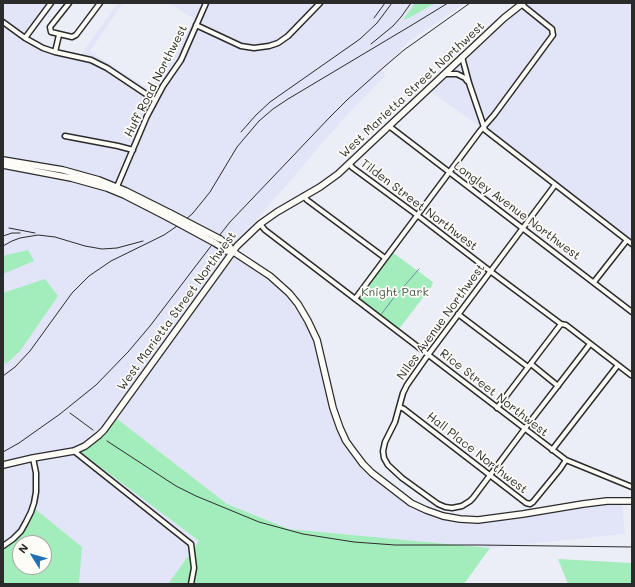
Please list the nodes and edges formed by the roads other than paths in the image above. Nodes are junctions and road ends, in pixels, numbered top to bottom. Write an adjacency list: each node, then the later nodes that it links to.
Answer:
1 (51, 3): 10 (street)
2 (69, 3): 9 (street)
3 (100, 3): 9 (street)
4 (206, 3): 8 (street, Huff Road Northwest)
5 (320, 3): 8 (street)
6 (522, 3): 12 (main road, West Marietta Street Northwest); 17 (street)
7 (3, 22): 10 (street)
8 (196, 26): 15 (street, Huff Road Northwest)
9 (59, 35): 11 (street)
10 (25, 38): 11 (street)
11 (55, 52): 15 (street)
12 (462, 57): 13 (main road, West Marietta Street Northwest); 14 (street)
13 (444, 74): 14 (street); 16 (main road, West Marietta Street Northwest)
14 (469, 83): 17 (street)
15 (155, 100): 19 (street, Huff Road Northwest)
16 (389, 126): 21 (main road, West Marietta Street Northwest); 23 (street, Longley Avenue Northwest)
17 (483, 127): 23 (street); 24 (street)
18 (65, 136): 19 (street)
19 (133, 150): 25 (street, Huff Road Northwest)
20 (3, 160): 25 (main road)
21 (349, 164): 26 (main road, West Marietta Street Northwest); 27 (street, Tilden Street Northwest)
22 (3, 165): 25 (main road)
23 (449, 172): 27 (street); 29 (street, Longley Avenue Northwest)
24 (555, 185): 29 (street, Niles Avenue Northwest); 30 (street)
25 (116, 189): 32 (main road, bridge)
26 (304, 196): 28 (main road, West Marietta Street Northwest); 33 (street)
27 (417, 215): 33 (street); 34 (street, Tilden Street Northwest)
28 (260, 224): 32 (main road, West Marietta Street Northwest); 36 (street, Rice Street Northwest)
29 (523, 228): 34 (street, Niles Avenue Northwest); 35 (street, Longley Avenue Northwest)
30 (627, 240): 31 (street); 35 (street)
31 (632, 244)
32 (232, 251): 50 (main road, West Marietta Street Northwest); 56 (main road)
33 (385, 258): 36 (street)
34 (490, 271): 38 (street, Niles Avenue Northwest); 39 (street, Tilden Street Northwest)
35 (594, 282): 37 (street, Longley Avenue Northwest)
36 (355, 299): 41 (street, Rice Street Northwest)
37 (632, 312)
38 (458, 314): 41 (street, Niles Avenue Northwest); 42 (street)
39 (561, 324): 40 (street, Tilden Street Northwest); 42 (street)
40 (590, 344): 43 (street, Tilden Street Northwest); 45 (street, Niles Avenue Northwest)
41 (428, 355): 46 (street, Niles Avenue Northwest); 47 (street, Rice Street Northwest)
42 (529, 365): 45 (street); 47 (street)
43 (618, 365): 44 (street, Tilden Street Northwest); 49 (street)
44 (631, 375)
45 (558, 386): 48 (street, Niles Avenue Northwest)
46 (400, 407): 54 (street, Hall Place Northwest); 54 (street, Niles Avenue Northwest)
47 (497, 408): 48 (street, Rice Street Northwest)
48 (525, 429): 49 (street, Rice Street Northwest); 54 (street, Niles Avenue Northwest)
49 (552, 450): 52 (street, Rice Street Northwest)
50 (74, 451): 51 (main road, West Marietta Street Northwest); 58 (street)
51 (33, 458): 53 (main road, West Marietta Street Northwest); 57 (street)
52 (566, 460): 54 (street, Hall Place Northwest); 55 (street, Rice Street Northwest)
53 (3, 465)
54 (490, 475)
55 (632, 487)
56 (632, 501)
57 (3, 546)
58 (191, 584)

